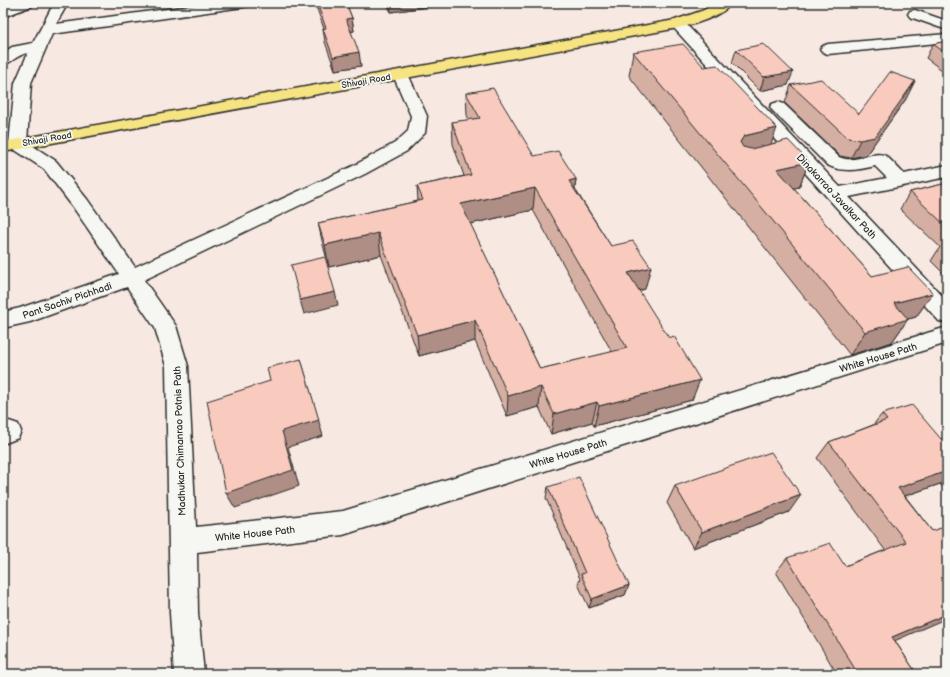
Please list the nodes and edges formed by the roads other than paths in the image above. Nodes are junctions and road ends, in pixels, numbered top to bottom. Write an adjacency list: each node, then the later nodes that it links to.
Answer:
1 (27, 3): 5 (street)
2 (61, 3): 9 (street)
3 (243, 3): 9 (street)
4 (726, 3): 7 (highway, Shivaji Road)
5 (3, 13)
6 (915, 14): 8 (street)
7 (678, 24): 14 (highway, Shivaji Road); 15 (street, Dinakarrao Javalkar Path)
8 (947, 26)
9 (46, 30): 11 (street)
10 (947, 38): 12 (street)
11 (39, 47): 13 (street); 16 (street)
12 (828, 49)
13 (3, 60)
14 (401, 75): 16 (highway, Shivaji Road); 20 (street, Pant Sachiv Pichhadi)
15 (748, 100): 18 (street); 19 (street, Dinakarrao Javalkar Path)
16 (11, 146): 20 (street, Madhukar Chimanrao Potnis Path)
17 (947, 171): 18 (street)
18 (901, 181): 19 (street)
19 (836, 194): 21 (street, Dinakarrao Javalkar Path)
20 (131, 278): 22 (street, Pant Sachiv Pichhadi); 24 (street, Madhukar Chimanrao Potnis Path)
21 (947, 315)
22 (3, 320)
23 (947, 335): 24 (street, White House Path)
24 (183, 541): 25 (street, Madhukar Chimanrao Potnis Path)
25 (189, 674)

